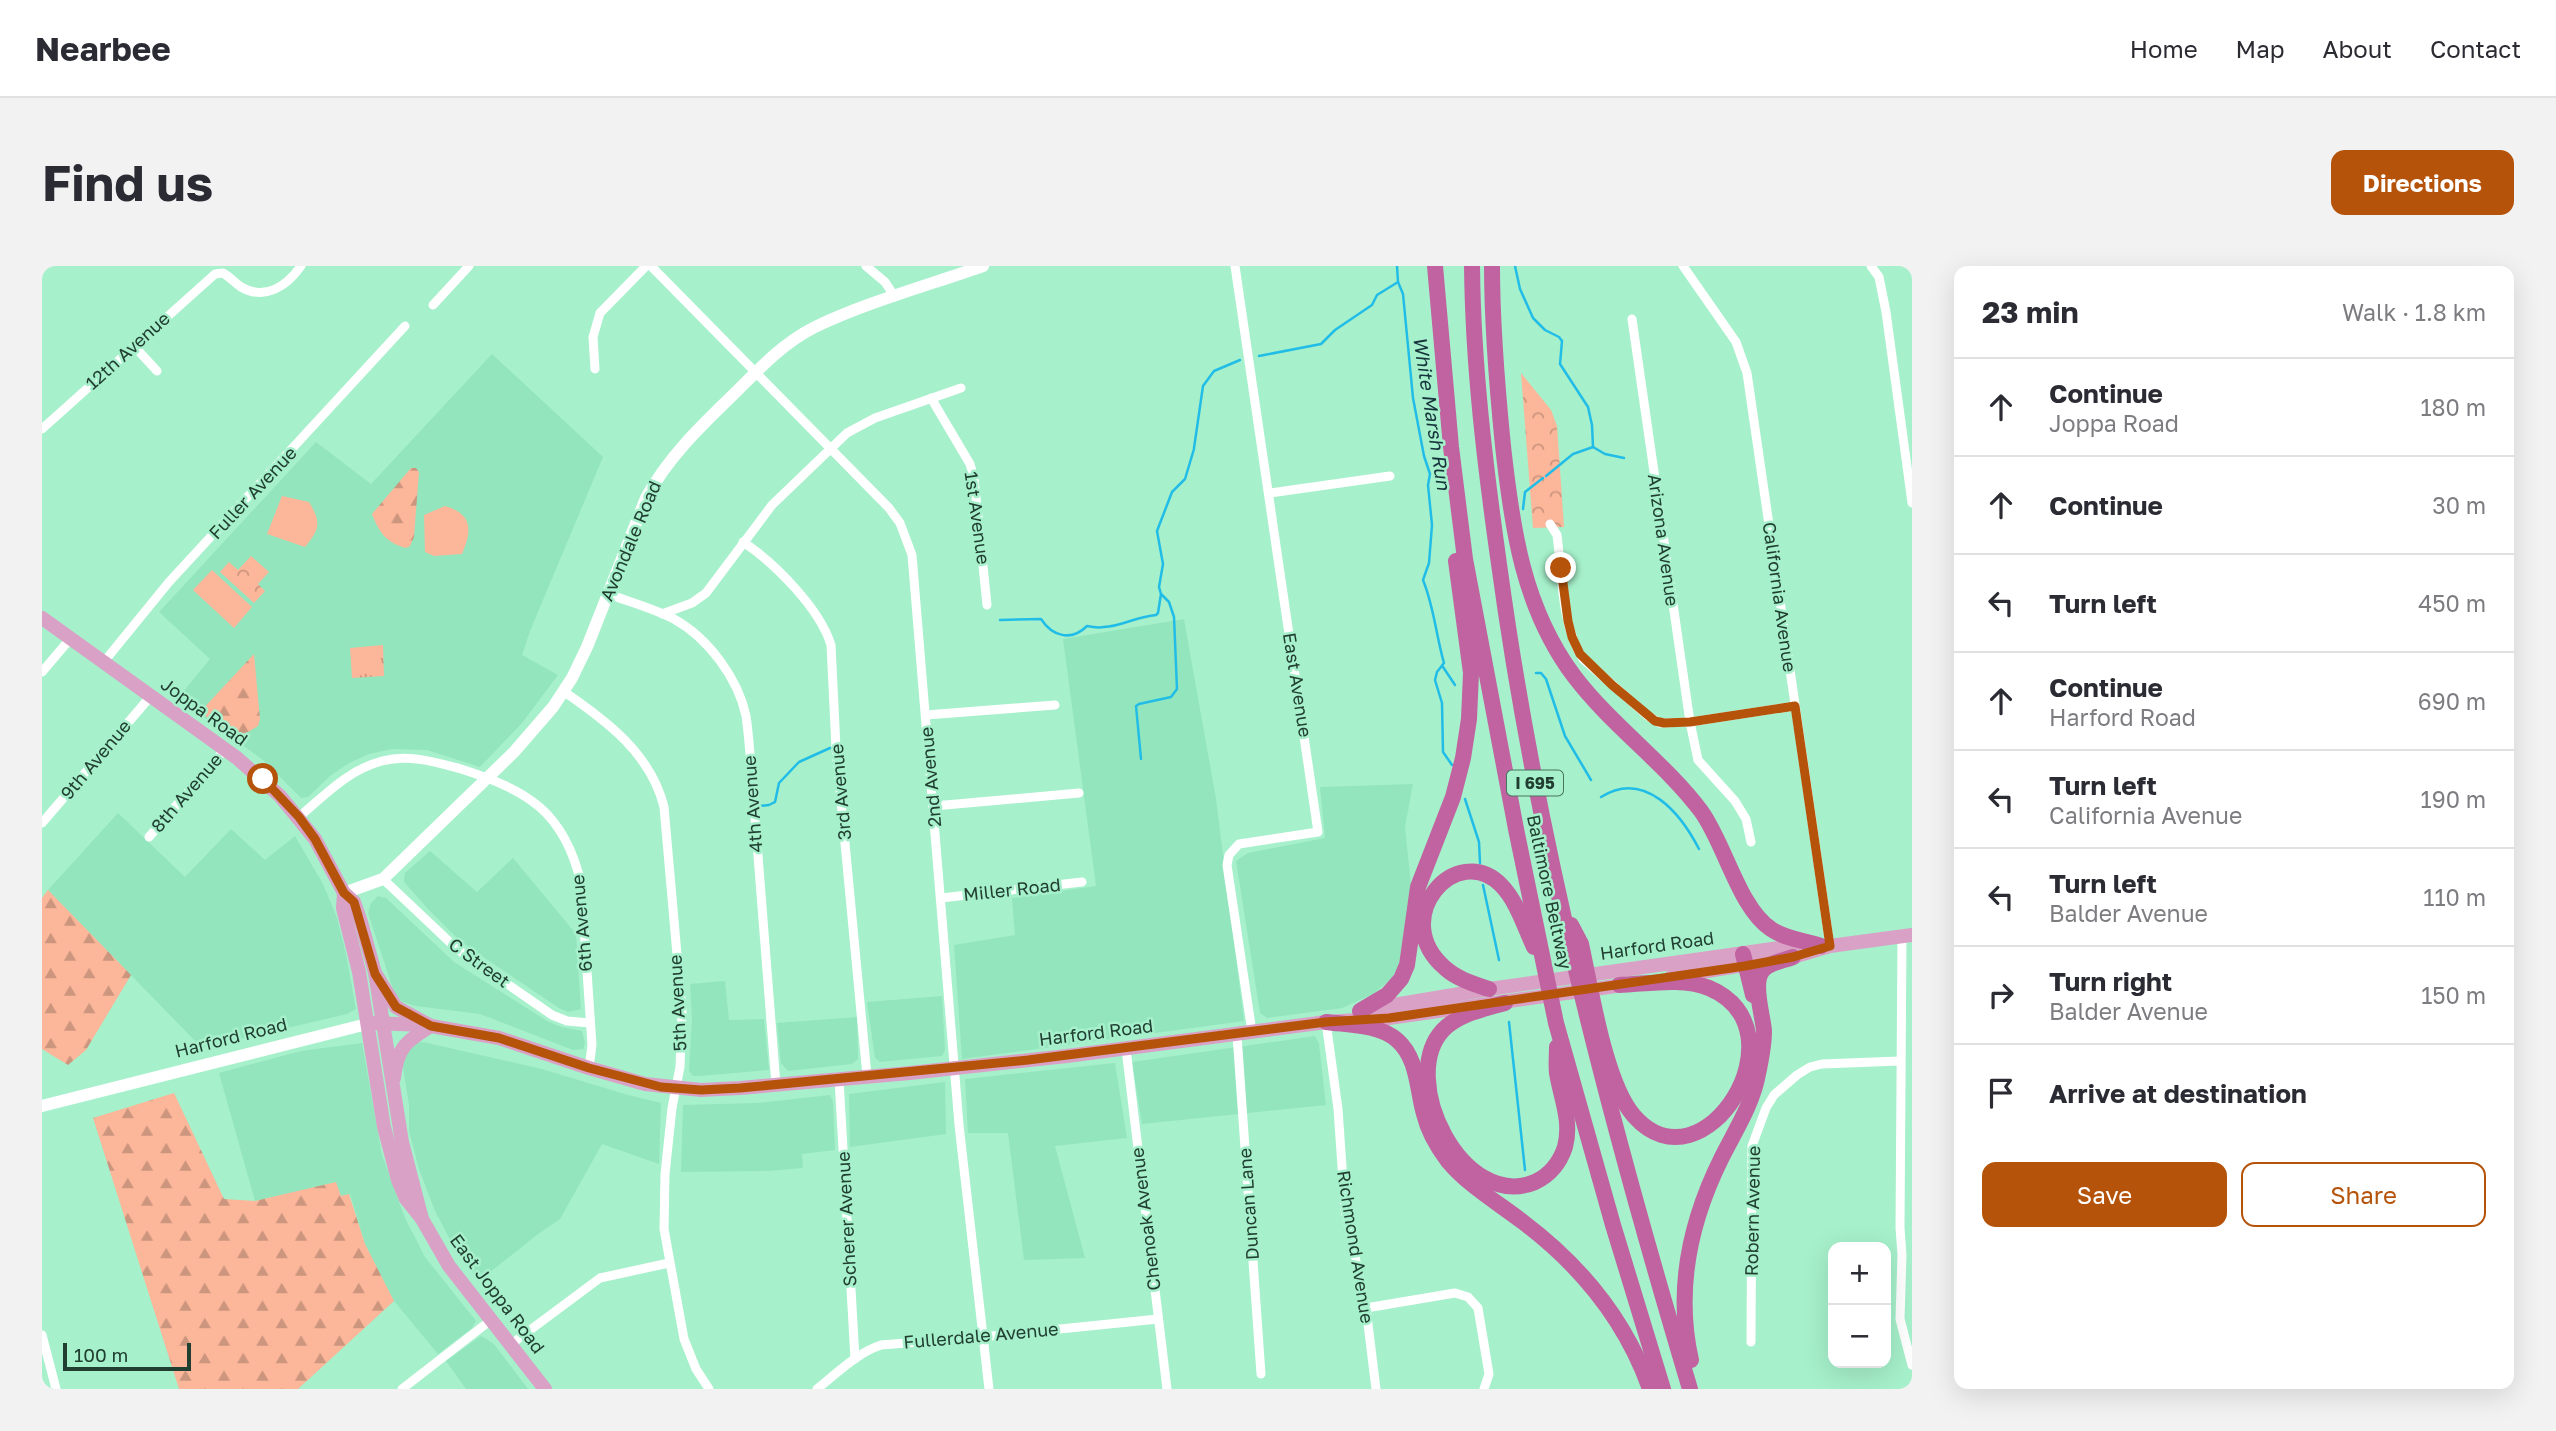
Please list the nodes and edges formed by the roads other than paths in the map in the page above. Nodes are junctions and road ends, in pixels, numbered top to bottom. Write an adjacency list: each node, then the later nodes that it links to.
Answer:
1 (301, 266): 16 (street, 12th Avenue)
2 (469, 266): 13 (street)
3 (648, 266): 17 (street); 19 (street, 2nd Avenue)
4 (866, 266): 12 (street)
5 (983, 266): 12 (street, Avondale Road)
6 (1235, 266): 26 (street, East Avenue)
7 (1472, 266): 55 (highway, Baltimore Beltway / I 695)
8 (1492, 266): 57 (highway)
9 (1683, 266): 40 (street, California Avenue)
10 (1871, 266): 27 (street)
11 (1435, 268): 23 (highway, Baltimore Beltway / I 695)
12 (895, 297): 19 (street, Avondale Road)
13 (433, 306)
14 (1632, 319): 42 (street, Arizona Avenue)
15 (405, 326): 35 (street, Fuller Avenue)
16 (134, 346): 18 (street); 22 (street, 12th Avenue)
17 (595, 369)
18 (157, 371)
19 (755, 372): 24 (street, 2nd Avenue); 30 (street, Avondale Road)
20 (961, 388): 21 (street)
21 (931, 398): 24 (street); 31 (street, 1st Avenue)
22 (42, 429)
23 (1451, 447): 60 (highway, Baltimore Beltway / I 695); 65 (highway)
24 (830, 448): 29 (street); 41 (street, 2nd Avenue)
25 (1390, 476): 26 (street)
26 (1270, 493): 71 (street, East Avenue)
27 (1912, 503)
28 (1550, 524): 42 (street)
29 (743, 542): 32 (street); 77 (street, 3rd Avenue)
30 (608, 594): 32 (street, 4th Avenue); 37 (street, Avondale Road)
31 (987, 605)
32 (662, 614): 79 (street, 4th Avenue)
33 (42, 618): 34 (main road, Joppa Road)
34 (71, 639): 35 (main road, Joppa Road); 36 (street)
35 (103, 663): 38 (main road, Joppa Road)
36 (42, 672)
37 (564, 691): 44 (street, Avondale Road); 80 (street, 5th Avenue)
38 (150, 697): 43 (main road, Joppa Road); 48 (street, 9th Avenue)
39 (1055, 705): 41 (street)
40 (1795, 706): 42 (street); 57 (street, California Avenue)
41 (926, 715): 46 (street, 2nd Avenue)
42 (1690, 722): 50 (street, Arizona Avenue)
43 (225, 750): 47 (main road, Joppa Road); 49 (street, 8th Avenue)
44 (487, 778): 47 (street, 6th Avenue); 51 (street, Avondale Road); 68 (street, 6th Avenue)
45 (1079, 793): 46 (street)
46 (934, 806): 54 (street, 2nd Avenue)
47 (299, 817): 53 (main road, Joppa Road)
48 (42, 823)
49 (149, 837)
50 (1751, 842)
51 (383, 879): 53 (street, Avondale Road); 68 (street, C Street)
52 (1082, 882): 54 (street, Miller Road)
53 (344, 893): 61 (main road, Joppa Road); 67 (main road, Joppa Road)
54 (942, 898): 76 (street, 2nd Avenue)
55 (1559, 900): 62 (highway); 106 (highway, Baltimore Beltway / I 695)
56 (1907, 936): 57 (main road, Harford Road); 74 (street)
57 (1825, 946): 58 (main road, Harford Road); 59 (main road, Harford Road)
58 (1793, 957): 59 (main road, Harford Road); 72 (highway)
59 (1744, 960): 62 (main road, Harford Road); 72 (highway)
60 (1546, 971): 63 (highway); 69 (highway, Baltimore Beltway / I 695)
61 (375, 974): 67 (main road, Joppa Road); 70 (main road)
62 (1612, 982): 63 (main road, Harford Road); 64 (main road, Harford Road)
63 (1489, 989): 65 (main road, Harford Road)
64 (1513, 1002): 66 (main road, Harford Road); 69 (highway)
65 (1360, 1011): 66 (main road, Harford Road)
66 (1326, 1022): 71 (main road, Harford Road); 85 (street, Richmond Avenue); 104 (highway)
67 (374, 1023): 70 (main road, Harford Road); 81 (main road, East Joppa Road); 82 (street, Harford Road); 83 (main road, East Joppa Road)
68 (590, 1023): 75 (street, 6th Avenue)
69 (1556, 1023): 105 (highway, Baltimore Beltway / I 695)
70 (431, 1026): 75 (main road, Harford Road); 81 (main road)
71 (1245, 1033): 73 (main road, Harford Road); 94 (street, Duncan Lane)
72 (1763, 1042): 107 (highway)
73 (1126, 1049): 76 (main road, Harford Road); 86 (street, Chenoak Avenue)
74 (1900, 1061): 90 (street, Robern Avenue); 93 (street)
75 (589, 1068): 80 (main road, Harford Road)
76 (954, 1068): 77 (main road, Harford Road); 89 (street, 2nd Avenue)
77 (867, 1076): 78 (main road, Harford Road)
78 (839, 1079): 79 (main road, Harford Road); 92 (street, Scherer Avenue)
79 (776, 1085): 80 (main road, Harford Road)
80 (676, 1088): 84 (street, 5th Avenue)
81 (393, 1092): 83 (main road, East Joppa Road)
82 (42, 1106)
83 (422, 1219): 87 (main road, East Joppa Road)
84 (669, 1263): 91 (street); 98 (street, 5th Avenue)
85 (1366, 1308): 102 (street, Richmond Avenue); 103 (street)
86 (1158, 1319): 89 (street, Fullerdale Avenue); 101 (street, Chenoak Avenue)
87 (491, 1320): 91 (main road, East Joppa Road); 96 (street)
88 (42, 1335): 95 (street)
89 (983, 1337): 92 (street, Fullerdale Avenue); 100 (street, 2nd Avenue)
90 (1751, 1342)
91 (510, 1345): 97 (main road, East Joppa Road)
92 (855, 1359): 99 (street, Fullerdale Avenue)
93 (1912, 1365)
94 (1261, 1374)
95 (56, 1389)
96 (402, 1389)
97 (545, 1389)
98 (709, 1389)
99 (817, 1389)
100 (989, 1389)
101 (1167, 1389)
102 (1376, 1389)
103 (1484, 1389)
104 (1650, 1389)
105 (1663, 1389)
106 (1690, 1389)
107 (1699, 1389)

